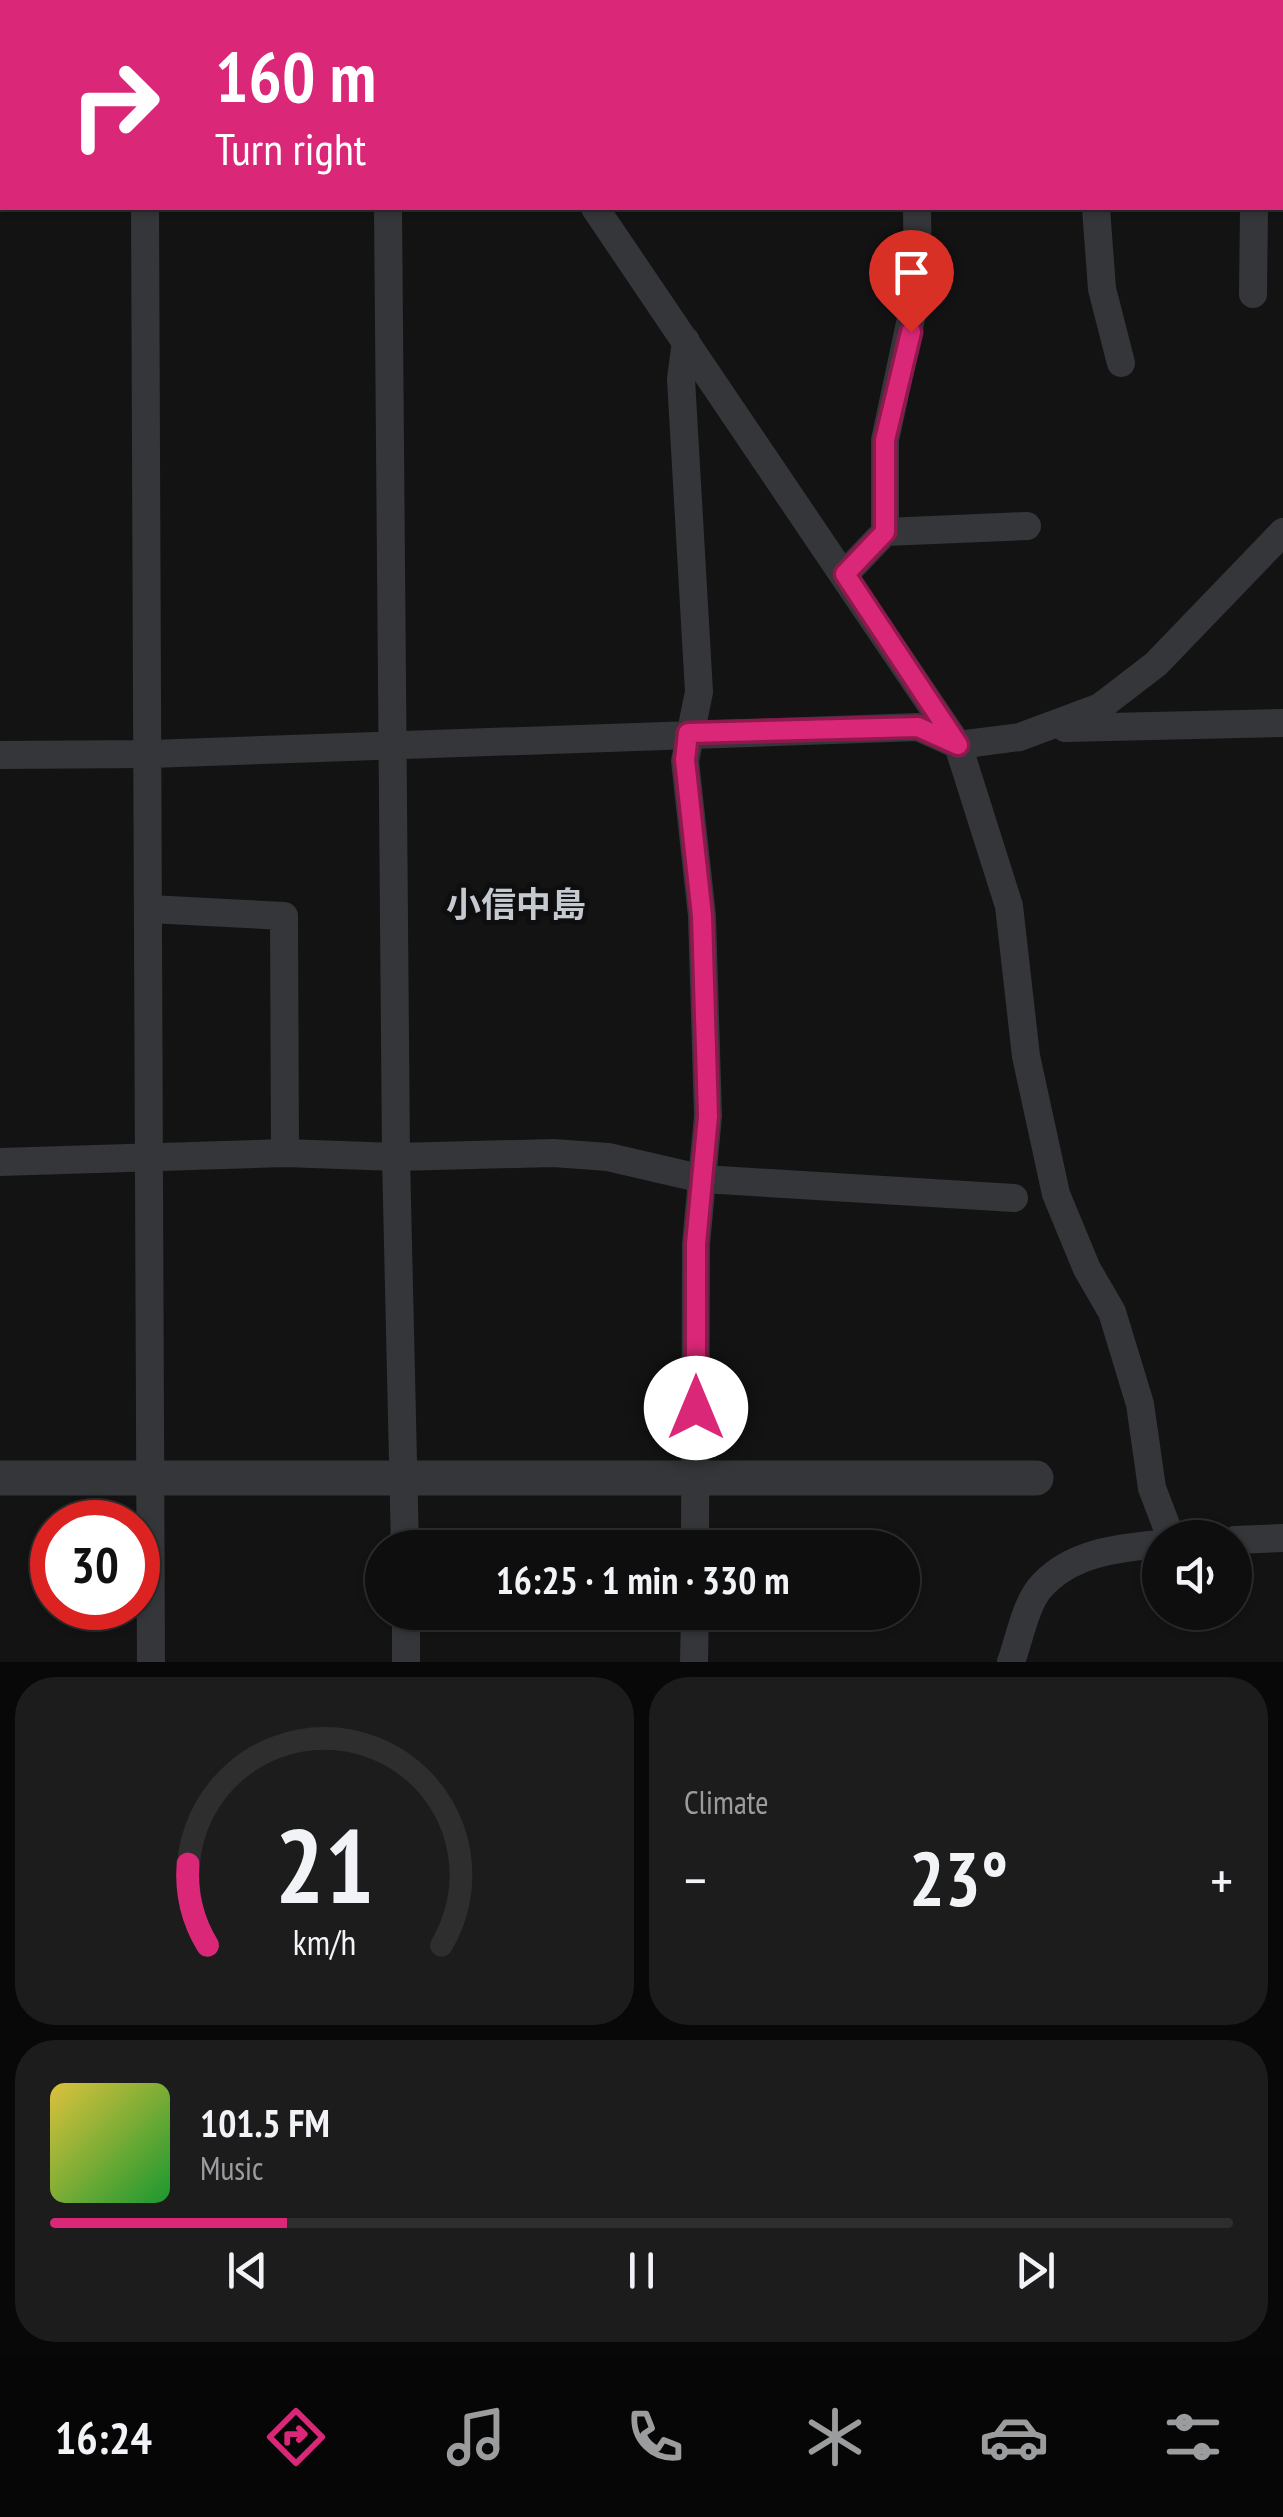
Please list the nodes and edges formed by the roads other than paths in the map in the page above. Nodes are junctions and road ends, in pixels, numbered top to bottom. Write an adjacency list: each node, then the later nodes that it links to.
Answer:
1 (145, 210): 21 (street)
2 (388, 210): 19 (street)
3 (595, 210): 10 (street)
4 (917, 210): 13 (street)
5 (1096, 210): 11 (street)
6 (1254, 210): 7 (street)
7 (1254, 237): 8 (street); 9 (street)
8 (1283, 237)
9 (1254, 294)
10 (686, 341): 15 (street); 18 (street)
11 (1120, 363)
12 (1027, 526): 13 (street)
13 (885, 532): 15 (street)
14 (1283, 532): 17 (street)
15 (845, 574): 20 (street)
16 (1283, 723): 17 (street)
17 (1046, 727): 20 (street)
18 (688, 733): 19 (street); 20 (street); 28 (street)
19 (395, 742): 21 (street); 25 (street)
20 (958, 745): 35 (street)
21 (150, 754): 22 (street); 23 (street)
22 (0, 755)
23 (149, 909): 24 (street); 26 (street)
24 (285, 1153): 25 (street); 26 (street)
25 (396, 1156): 28 (street); 30 (street)
26 (150, 1158): 27 (street); 33 (street)
27 (0, 1162)
28 (703, 1180): 29 (street); 31 (street)
29 (1014, 1198)
30 (405, 1475): 31 (street); 33 (street); 36 (street)
31 (696, 1476): 34 (street); 37 (street)
32 (0, 1478): 33 (street)
33 (152, 1478): 43 (street)
34 (1036, 1478)
35 (1164, 1520)
36 (406, 1530)
37 (696, 1530)
38 (1283, 1538): 39 (street)
39 (1252, 1539)
40 (1142, 1546): 46 (street)
41 (406, 1630): 44 (street)
42 (695, 1630): 45 (street)
43 (151, 1662)
44 (406, 1662)
45 (694, 1662)
46 (1011, 1662)

